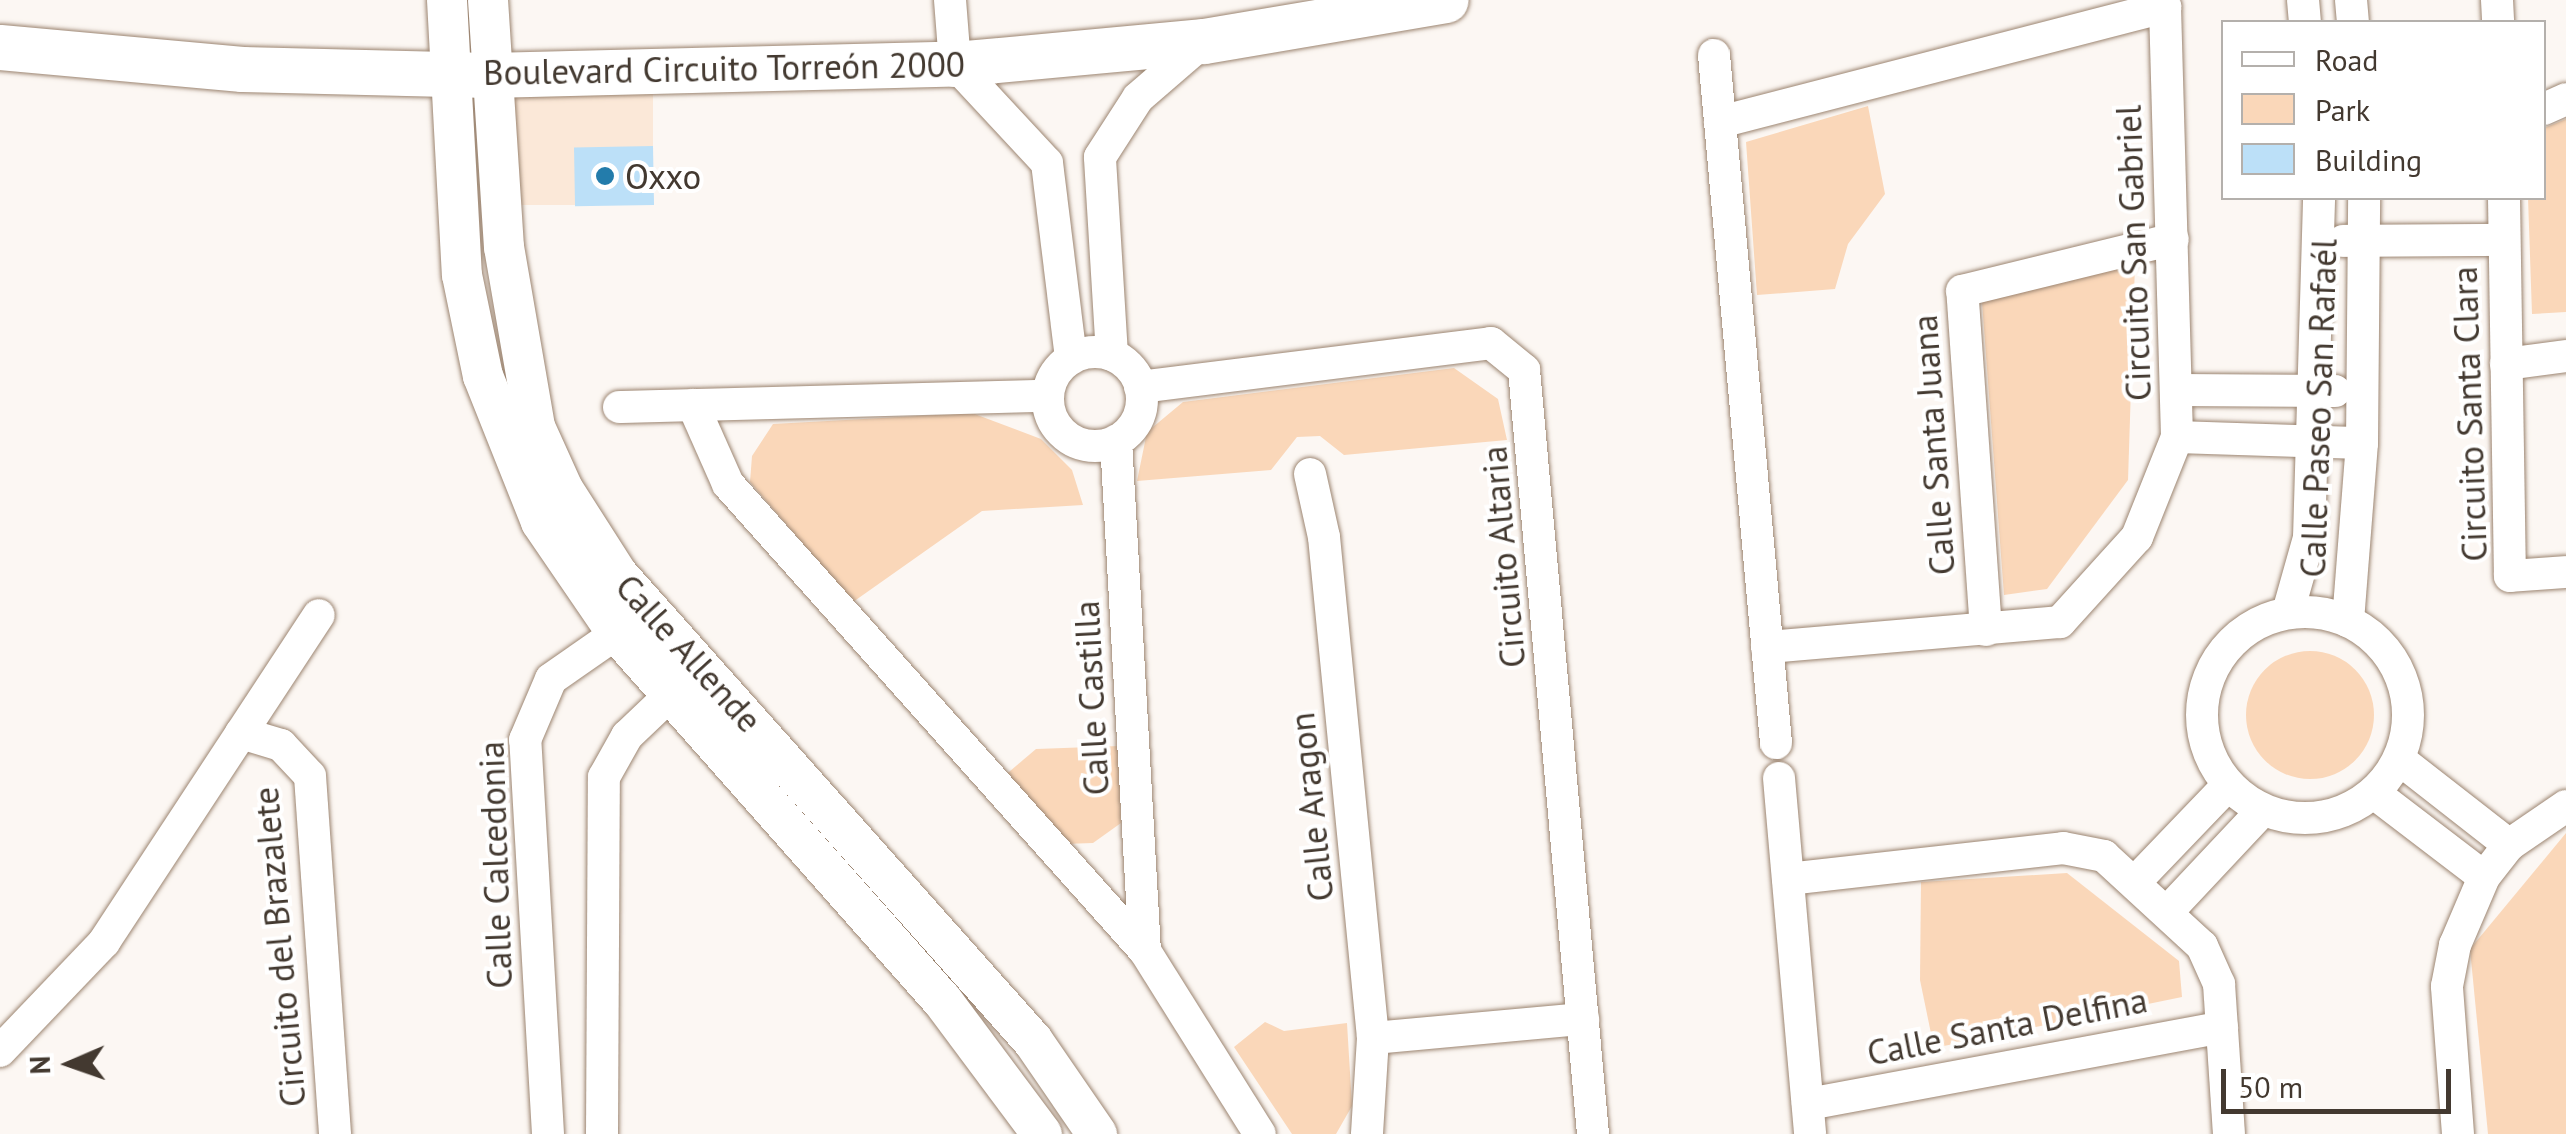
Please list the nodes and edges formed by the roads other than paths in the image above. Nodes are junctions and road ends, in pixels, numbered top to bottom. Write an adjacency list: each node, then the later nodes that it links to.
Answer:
1 (447, 0): 9 (street)
2 (488, 0): 9 (street)
3 (950, 0): 8 (street)
4 (1446, 0): 5 (main road, Boulevard Circuito Torreón 2000)
5 (1204, 41): 8 (main road, Boulevard Circuito Torreón 2000); 11 (street)
6 (0, 47): 9 (main road, Boulevard Circuito Torreón 2000)
7 (1714, 56): 10 (street)
8 (955, 64): 9 (main road, Boulevard Circuito Torreón 2000); 12 (street)
9 (468, 74): 43 (street, Calle Allende); 69 (street, Calle Allende)
10 (1720, 122): 16 (street, Circuito San Gabriel); 44 (street)
11 (1100, 157): 12 (street); 20 (street)
12 (1048, 163): 21 (street)
13 (2319, 200): 19 (street, Calle Paseo San Rafaél)
14 (2364, 200): 18 (street, Calle Paseo San Rafaél)
15 (2504, 200): 17 (street, Circuito Santa Clara)
16 (2173, 239): 27 (street, Circuito San Gabriel); 42 (street, Calle Santa Juana)
17 (2504, 240): 18 (street); 25 (street, Circuito Santa Clara)
18 (2364, 241): 19 (street); 29 (street, Calle Paseo San Rafaél)
19 (2319, 242): 28 (street, Calle Paseo San Rafaél)
20 (1103, 268): 21 (street); 22 (street)
21 (1063, 272): 24 (street)
22 (1112, 355): 24 (street); 26 (street)
23 (2566, 356): 25 (street)
24 (1070, 359): 30 (street)
25 (2506, 364): 38 (street, Circuito Santa Clara)
26 (1140, 387): 34 (street); 60 (street, Circuito Altaria)
27 (2178, 390): 28 (street); 33 (street, Circuito San Gabriel)
28 (2317, 391): 29 (street); 35 (street, Calle Paseo San Rafaél)
29 (2364, 392): 36 (street, Calle Paseo San Rafaél)
30 (1048, 396): 31 (street); 34 (street)
31 (693, 406): 32 (street); 59 (street)
32 (619, 407)
33 (2177, 437): 35 (street); 42 (street, Circuito San Gabriel)
34 (1116, 441): 59 (street, Calle Castilla)
35 (2314, 441): 36 (street); 39 (street, Calle Paseo San Rafaél)
36 (2362, 443): 41 (street, Calle Paseo San Rafaél)
37 (1310, 474): 62 (street, Calle Aragon)
38 (2566, 572)
39 (2288, 612): 41 (street); 50 (street)
40 (319, 615): 46 (street, Circuito del Brazalete)
41 (2348, 621): 48 (street)
42 (1986, 630): 44 (street, Circuito San Gabriel)
43 (617, 633): 45 (street, Calle Allende); 66 (street, Calle Calcedonia)
44 (1767, 647): 47 (street)
45 (668, 696): 67 (street); 68 (street, Calle Allende)
46 (241, 733): 63 (street, Circuito del Brazalete); 65 (street, Circuito del Brazalete)
47 (1776, 743)
48 (2400, 759): 51 (street); 54 (street)
49 (1779, 778): 56 (street)
50 (2228, 785): 53 (street); 57 (street)
51 (2374, 793): 53 (street); 55 (street)
52 (2566, 806): 54 (street)
53 (2263, 810): 58 (street)
54 (2510, 845): 55 (street)
55 (2484, 878): 74 (street)
56 (1788, 879): 57 (street); 64 (street)
57 (2136, 881): 58 (street)
58 (2169, 910): 61 (street)
59 (1145, 950): 70 (street)
60 (1583, 1020): 62 (street); 72 (street, Circuito Altaria)
61 (2222, 1027): 64 (street, Calle Santa Delfina); 73 (street)
62 (1373, 1038): 71 (street, Calle Aragon)
63 (0, 1051)
64 (1809, 1119)
65 (336, 1134)
66 (548, 1134)
67 (602, 1134)
68 (1042, 1134)
69 (1097, 1134)
70 (1260, 1134)
71 (1367, 1134)
72 (1593, 1134)
73 (2229, 1134)
74 (2458, 1134)

